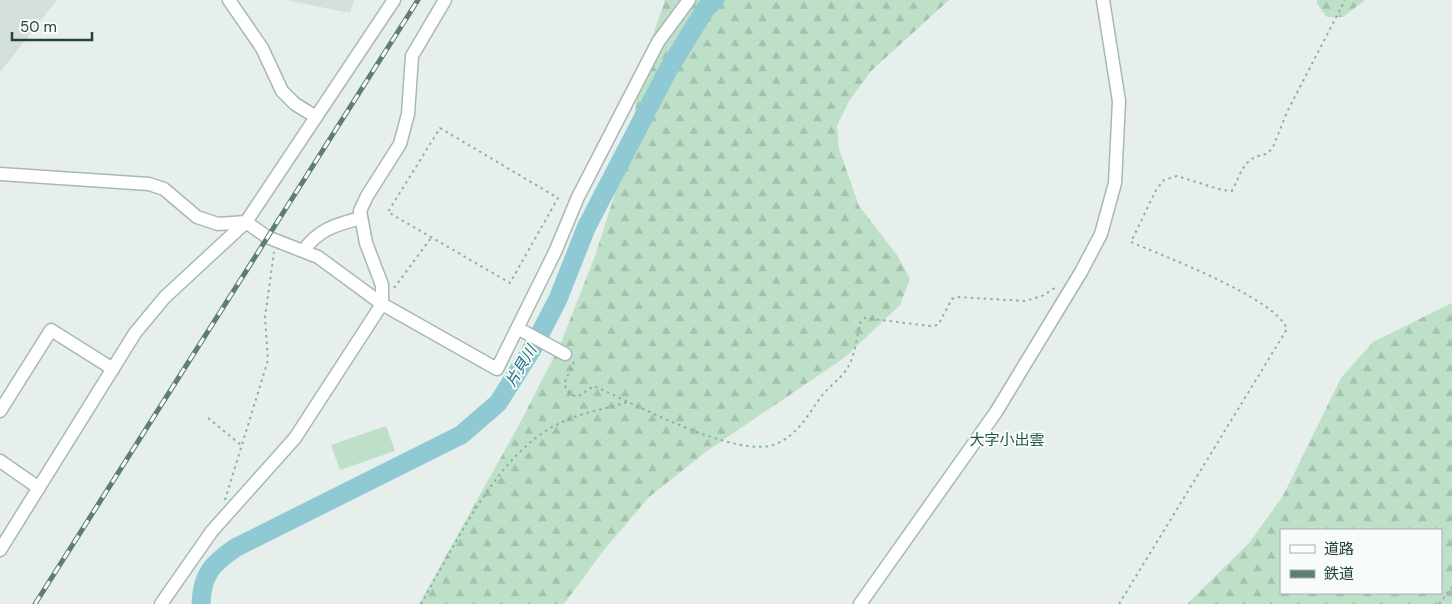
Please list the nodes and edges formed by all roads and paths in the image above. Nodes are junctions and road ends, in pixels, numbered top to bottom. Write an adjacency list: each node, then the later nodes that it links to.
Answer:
1 (229, 0): 7 (street)
2 (394, 0): 7 (street)
3 (445, 0): 9 (street)
4 (689, 0): 16 (street)
5 (1104, 0): 14 (street)
6 (1345, 0): 31 (path)
7 (316, 117): 10 (street)
8 (0, 174): 10 (street)
9 (361, 218): 13 (street); 15 (street)
10 (246, 222): 12 (street); 18 (street)
11 (431, 238): 11 (path); 15 (path)
12 (276, 240): 13 (street); 22 (path)
13 (303, 251): 15 (street)
14 (1081, 272): 19 (path); 30 (street)
15 (382, 304): 16 (street); 25 (street)
16 (518, 329): 17 (street)
17 (565, 354): 19 (path)
18 (113, 369): 20 (street); 24 (street)
19 (629, 402): 29 (path)
20 (0, 410)
21 (208, 418): 22 (path)
22 (241, 445): 25 (path)
23 (0, 462): 24 (street)
24 (39, 488): 26 (street)
25 (231, 511): 28 (street)
26 (0, 550)
27 (1452, 587): 32 (path)
28 (161, 604)
29 (421, 604)
30 (860, 604)
31 (1119, 604)
32 (1439, 604)

